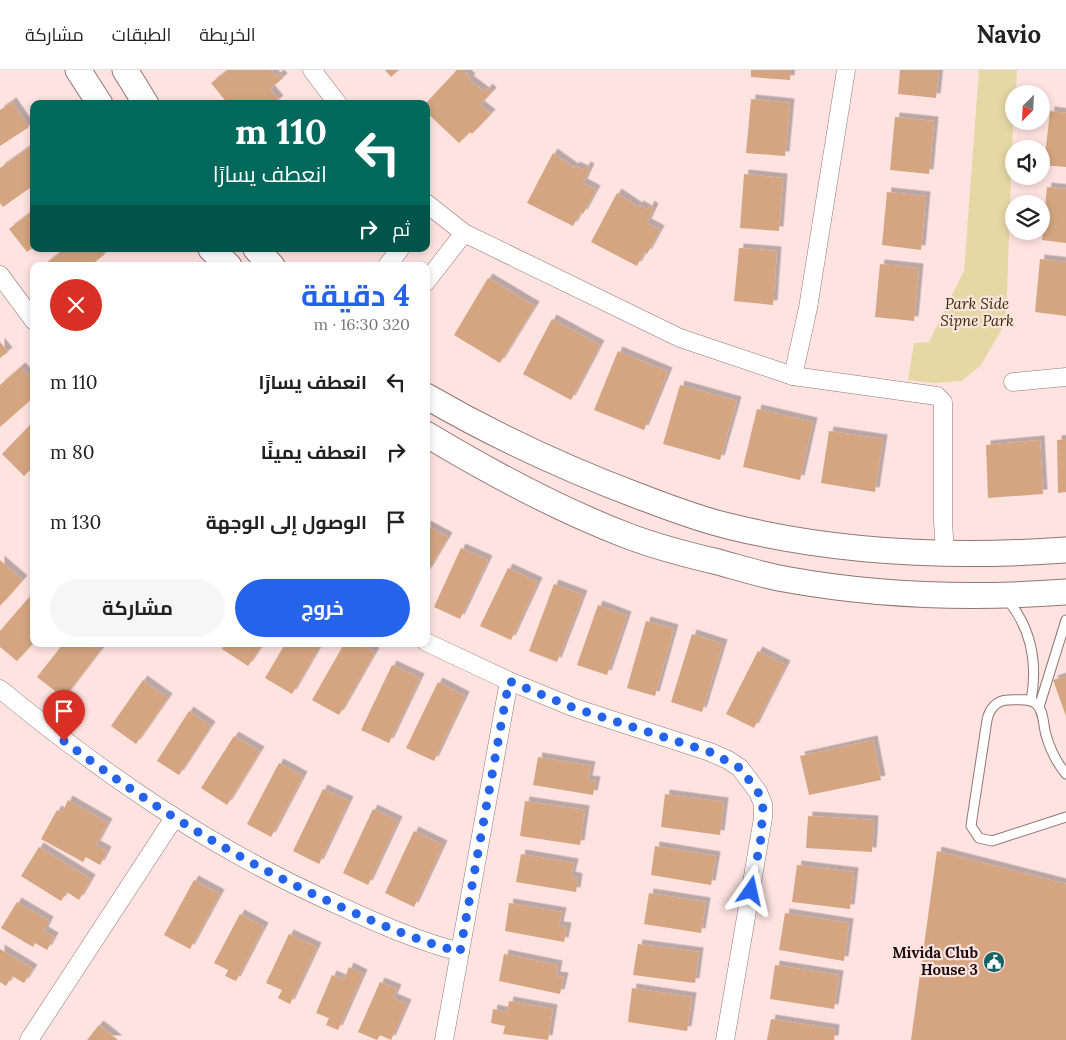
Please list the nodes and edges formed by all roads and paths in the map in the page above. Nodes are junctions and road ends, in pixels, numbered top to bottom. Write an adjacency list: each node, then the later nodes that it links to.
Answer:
1 (78, 70): 5 (street)
2 (125, 70): 6 (street)
3 (312, 70): 7 (street)
4 (846, 70): 19 (street)
5 (97, 100)
6 (144, 100)
7 (335, 100)
8 (430, 208): 9 (street)
9 (464, 233): 17 (street); 19 (street)
10 (214, 252): 13 (street)
11 (259, 252): 14 (street)
12 (398, 252): 15 (street)
13 (225, 262)
14 (268, 262)
15 (390, 262)
16 (0, 275): 18 (street)
17 (430, 277)
18 (30, 316)
19 (793, 376): 25 (street)
20 (1066, 377): 21 (street)
21 (1013, 382)
22 (430, 398): 25 (street)
23 (430, 436): 27 (street)
24 (1066, 550): 25 (street)
25 (945, 554)
26 (1066, 592): 27 (street)
27 (1005, 597): 32 (lane)
28 (1066, 620): 33 (lane)
29 (430, 644): 30 (street)
30 (509, 681): 37 (street); 40 (street)
31 (0, 689): 36 (street)
32 (1031, 701): 33 (lane); 35 (lane)
33 (1039, 707): 34 (lane)
34 (1066, 774)
35 (1066, 817)
36 (174, 818): 37 (street); 38 (street)
37 (460, 952): 39 (street)
38 (30, 1040)
39 (444, 1040)
40 (725, 1040)

